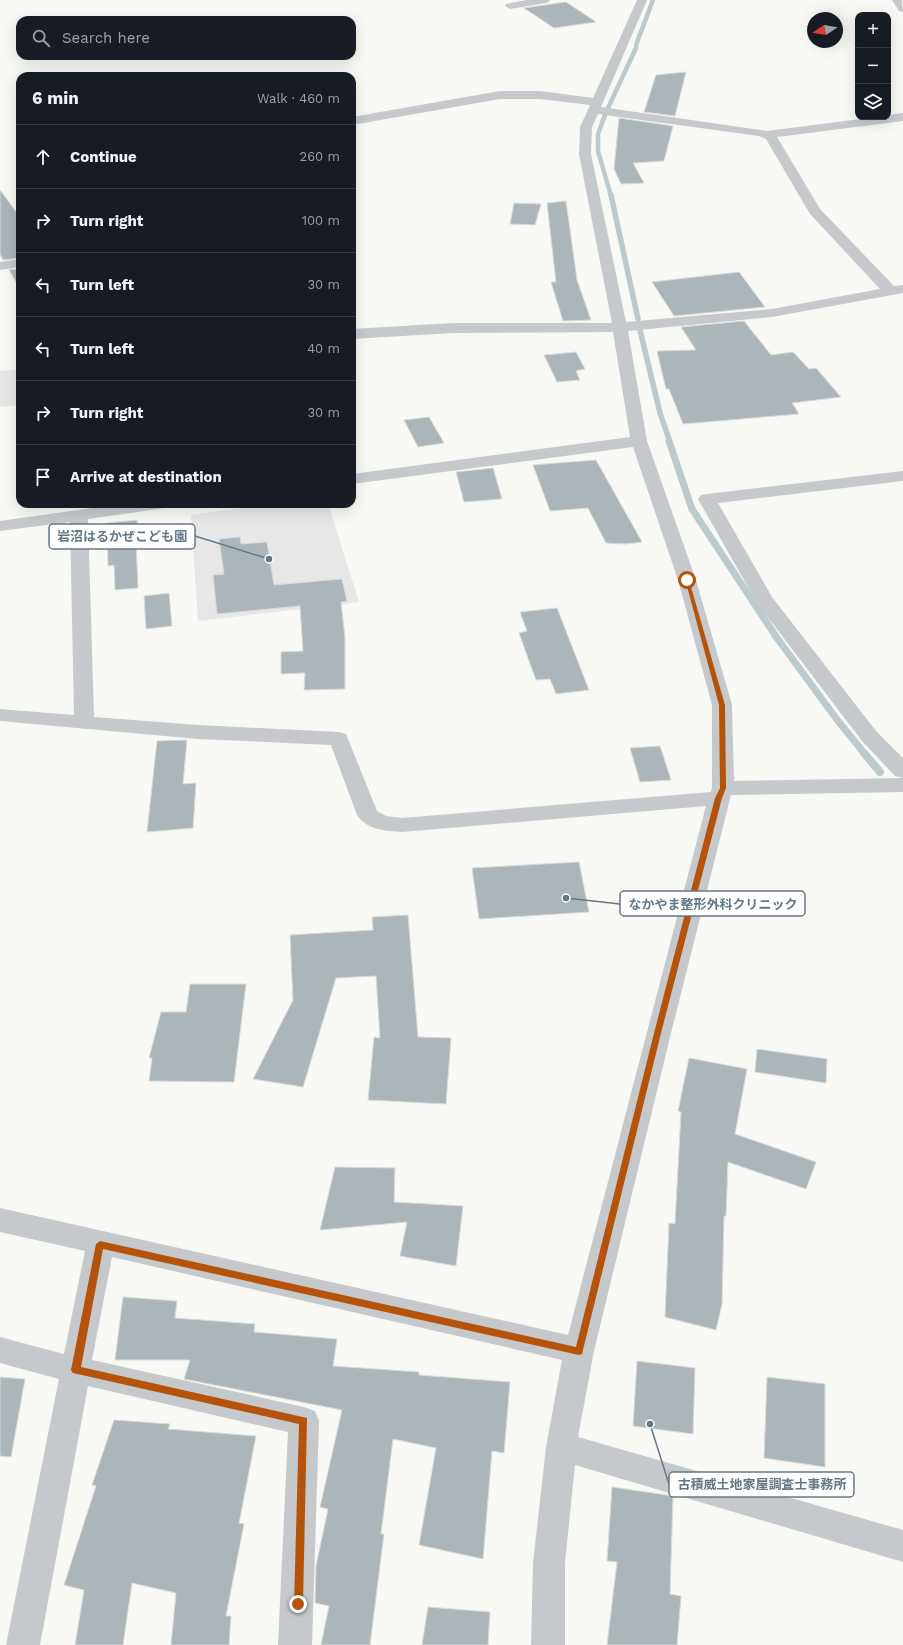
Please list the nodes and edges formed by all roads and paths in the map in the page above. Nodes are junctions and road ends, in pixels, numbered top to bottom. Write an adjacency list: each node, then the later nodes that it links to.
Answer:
1 (546, 0): 4 (street)
2 (642, 0): 6 (street)
3 (897, 0): 5 (street)
4 (510, 6)
5 (903, 9)
6 (596, 106): 8 (street); 9 (street); 13 (street)
7 (903, 117): 9 (street)
8 (356, 120)
9 (766, 135): 12 (street)
10 (16, 264): 11 (street)
11 (0, 266)
12 (896, 290): 13 (street)
13 (620, 327): 14 (street); 15 (street)
14 (356, 334)
15 (639, 441): 17 (street); 25 (street)
16 (903, 476): 23 (street)
17 (356, 478)
18 (119, 508): 19 (street)
19 (89, 511): 20 (street); 22 (street)
20 (0, 526)
21 (0, 715): 22 (street)
22 (84, 722): 25 (street)
23 (903, 771)
24 (903, 785): 25 (street)
25 (721, 793): 29 (street)
26 (0, 1220): 27 (street)
27 (100, 1244): 29 (street); 30 (street)
28 (0, 1350): 30 (street)
29 (579, 1351): 31 (street)
30 (76, 1370): 33 (street); 34 (street)
31 (561, 1447): 32 (street); 35 (street)
32 (903, 1546)
33 (23, 1645)
34 (294, 1645)
35 (548, 1645)

